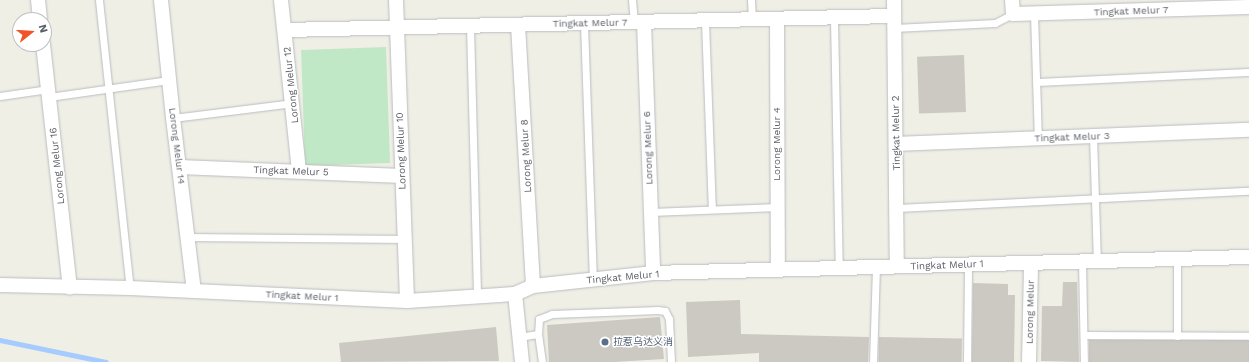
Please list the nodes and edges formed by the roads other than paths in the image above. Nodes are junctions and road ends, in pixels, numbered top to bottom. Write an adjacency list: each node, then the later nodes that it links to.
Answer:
1 (38, 0): 12 (street)
2 (99, 0): 30 (lane)
3 (161, 0): 28 (street, Lorong Melur 14)
4 (281, 0): 25 (street, Lorong Melur 12)
5 (396, 0): 24 (street, Lorong Melur 10)
6 (632, 0): 19 (lane)
7 (751, 0): 17 (lane)
8 (894, 0): 20 (street, Tingkat Melur 2)
9 (1012, 0): 13 (street)
10 (1153, 5): 11 (street, Tingkat Melur 7); 14 (street, Tingkat Melur 7)
11 (1249, 7)
12 (39, 12)
13 (1013, 14): 14 (street, Tingkat Melur 7); 20 (lane)
14 (1034, 14): 29 (lane)
15 (834, 18): 16 (street, Tingkat Melur 7); 20 (street, Tingkat Melur 7); 58 (lane)
16 (777, 19): 17 (street, Tingkat Melur 7); 44 (street, Lorong Melur 4)
17 (752, 20): 18 (street, Tingkat Melur 7)
18 (705, 21): 19 (street, Tingkat Melur 7); 46 (lane)
19 (639, 22): 21 (street, Tingkat Melur 7); 47 (street, Lorong Melur 6)
20 (894, 22): 38 (street, Tingkat Melur 2)
21 (584, 24): 22 (street, Tingkat Melur 7); 61 (lane)
22 (518, 25): 23 (street, Tingkat Melur 7); 63 (street, Lorong Melur 8)
23 (470, 26): 24 (street, Tingkat Melur 7); 68 (lane)
24 (397, 28): 25 (street, Tingkat Melur 7); 41 (street, Lorong Melur 10)
25 (285, 30): 33 (street, Lorong Melur 12)
26 (44, 52): 31 (street, Lorong Melur 16)
27 (1249, 72): 29 (lane)
28 (169, 80): 30 (lane); 34 (street, Lorong Melur 14)
29 (1036, 82): 37 (lane)
30 (109, 88): 31 (lane); 65 (lane)
31 (49, 93): 32 (lane); 64 (street, Lorong Melur 16)
32 (0, 96)
33 (293, 103): 34 (lane); 40 (street, Lorong Melur 12)
34 (173, 118): 39 (street, Lorong Melur 14)
35 (1249, 130): 36 (street, Tingkat Melur 3)
36 (1093, 136): 37 (street, Tingkat Melur 3); 43 (lane)
37 (1038, 138): 38 (street, Tingkat Melur 3)
38 (896, 144): 45 (street, Tingkat Melur 2)
39 (180, 167): 40 (street, Tingkat Melur 5); 48 (street, Lorong Melur 14)
40 (299, 171): 41 (street, Tingkat Melur 5)
41 (402, 176): 49 (street, Lorong Melur 10)
42 (1249, 191): 43 (lane)
43 (1095, 198): 45 (lane); 53 (lane)
44 (778, 207): 46 (lane); 59 (street, Lorong Melur 4)
45 (897, 208): 56 (street, Tingkat Melur 2)
46 (712, 209): 47 (lane)
47 (651, 212): 60 (street, Lorong Melur 6)
48 (188, 237): 49 (lane); 66 (street, Lorong Melur 14)
49 (404, 239): 69 (street, Lorong Melur 10)
50 (1249, 257): 51 (street, Tingkat Melur 1)
51 (1177, 259): 53 (street, Tingkat Melur 1); 72 (lane)
52 (1082, 261): 53 (street, Tingkat Melur 1); 54 (street, Tingkat Melur 1); 71 (lane)
53 (1097, 261)
54 (1031, 263): 55 (street, Tingkat Melur 1); 80 (street, Lorong Melur)
55 (968, 264): 56 (street, Tingkat Melur 1); 79 (lane)
56 (897, 266): 57 (street, Tingkat Melur 1)
57 (876, 267): 58 (street, Tingkat Melur 1); 78 (lane)
58 (839, 268): 59 (street, Tingkat Melur 1)
59 (778, 270): 60 (street, Tingkat Melur 1)
60 (653, 273): 61 (street, Tingkat Melur 1)
61 (593, 280): 63 (street, Tingkat Melur 1)
62 (0, 285): 64 (street, Tingkat Melur 1)
63 (533, 286): 67 (street, Tingkat Melur 1)
64 (70, 288): 65 (street, Tingkat Melur 1)
65 (130, 288): 66 (street, Tingkat Melur 1)
66 (194, 291): 69 (street, Tingkat Melur 1)
67 (515, 294): 68 (street, Tingkat Melur 1); 74 (street)
68 (477, 297): 69 (street, Tingkat Melur 1)
69 (407, 301)
70 (538, 334): 74 (lane); 76 (lane); 77 (lane)
71 (1085, 335): 72 (lane); 81 (lane)
72 (1177, 336): 73 (lane)
73 (1249, 336)
74 (519, 337): 75 (street)
75 (522, 362)
76 (542, 362)
77 (671, 362)
78 (873, 362)
79 (967, 362)
80 (1029, 362)
81 (1084, 362)

